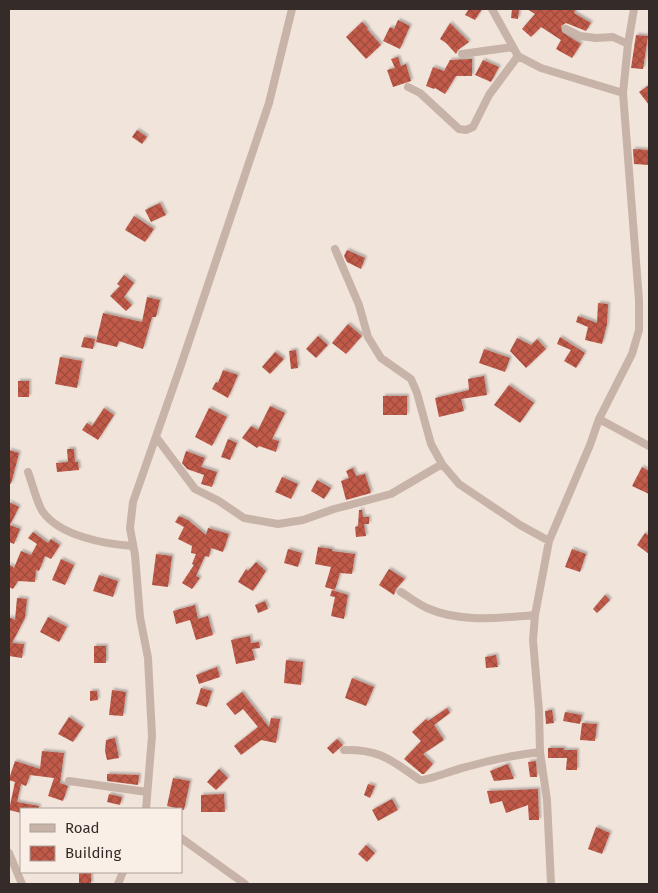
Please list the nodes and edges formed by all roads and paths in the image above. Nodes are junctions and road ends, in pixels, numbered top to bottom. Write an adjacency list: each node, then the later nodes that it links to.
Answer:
1 (292, 9): 13 (street)
2 (492, 9): 6 (street)
3 (634, 9): 5 (street)
4 (566, 29): 5 (street)
5 (628, 44): 10 (street)
6 (513, 47): 7 (street); 8 (street)
7 (462, 54)
8 (518, 56): 9 (street); 10 (street)
9 (408, 87)
10 (623, 93): 12 (street)
11 (336, 249): 15 (street)
12 (598, 419): 14 (street); 17 (street)
13 (156, 437): 15 (street); 18 (street)
14 (649, 446)
15 (442, 464): 17 (street)
16 (28, 472): 18 (street)
17 (549, 541): 20 (street)
18 (132, 546): 24 (street)
19 (401, 592): 20 (street)
20 (535, 615): 22 (street)
21 (344, 750): 22 (street)
22 (540, 752): 30 (street)
23 (69, 781): 24 (street)
24 (148, 792): 25 (street)
25 (146, 808)
26 (182, 839): 29 (street)
27 (9, 853): 28 (street)
28 (22, 884)
29 (245, 884)
30 (551, 884)

